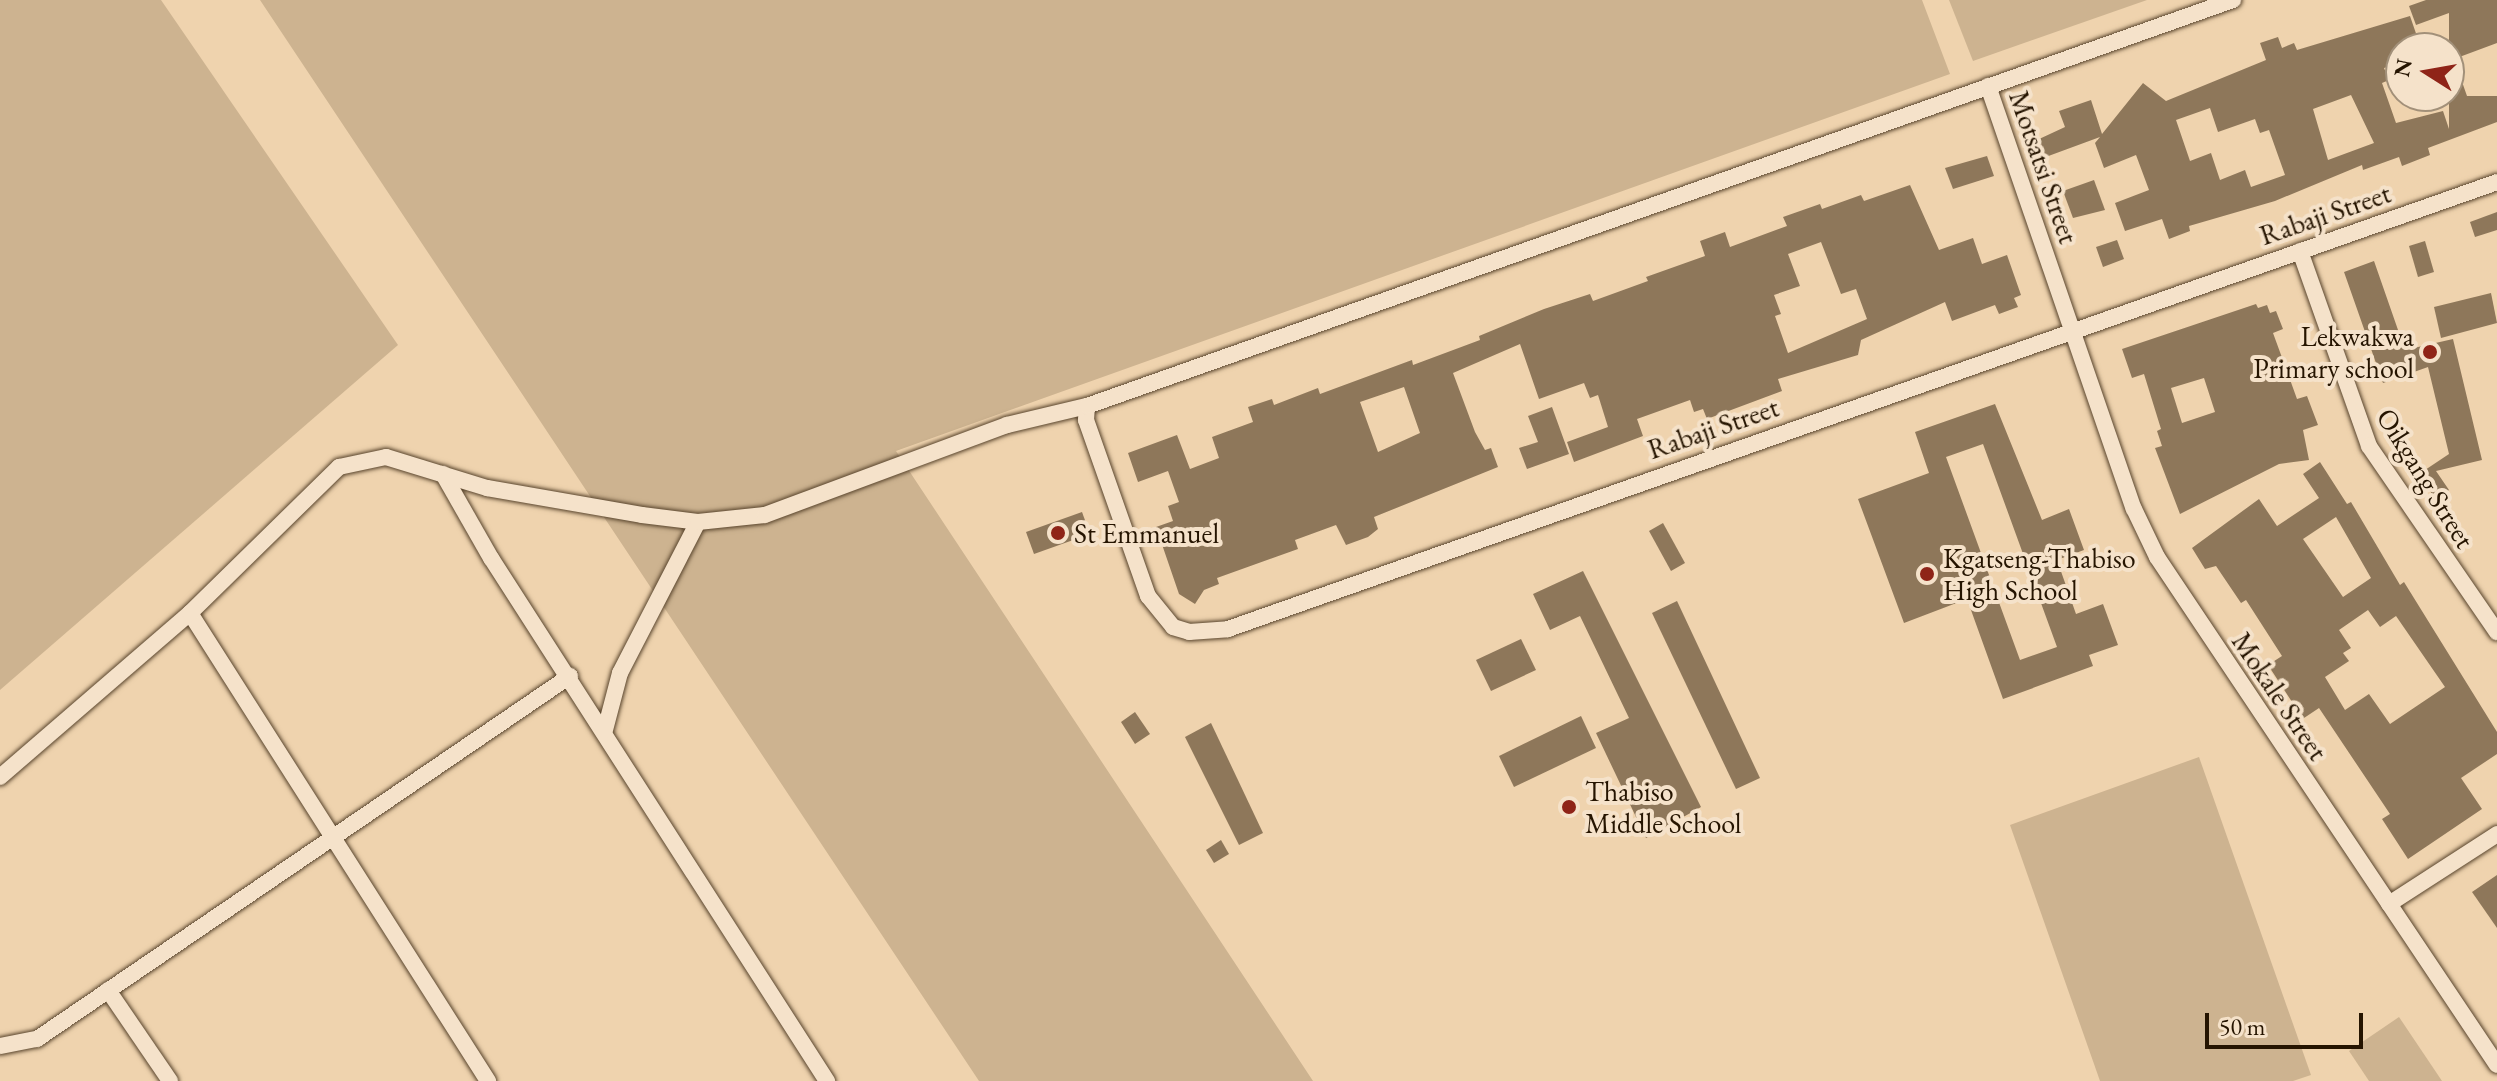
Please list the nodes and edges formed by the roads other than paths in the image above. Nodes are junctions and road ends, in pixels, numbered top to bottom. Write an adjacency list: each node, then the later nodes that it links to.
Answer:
1 (2233, 0): 2 (street, Motsatsi Street)
2 (1988, 86): 5 (street, Motsatsi Street); 6 (street)
3 (2497, 182): 4 (street, Rabaji Street)
4 (2300, 251): 5 (street, Rabaji Street); 10 (street, Oikgang Street)
5 (2072, 329): 6 (street, Rabaji Street); 16 (street, Mokale Street)
6 (1087, 406): 8 (street)
7 (443, 474): 8 (street); 9 (street); 11 (street)
8 (698, 522): 12 (street)
9 (190, 613): 13 (street); 15 (street)
10 (2497, 632)
11 (570, 676): 12 (street); 15 (street)
12 (605, 730): 22 (street)
13 (0, 777)
14 (2497, 834): 16 (street)
15 (329, 836): 17 (street); 21 (street)
16 (2389, 904): 19 (street, Mokale Street)
17 (108, 990): 18 (street); 20 (street)
18 (0, 1046)
19 (2497, 1065)
20 (170, 1081)
21 (488, 1081)
22 (827, 1081)

